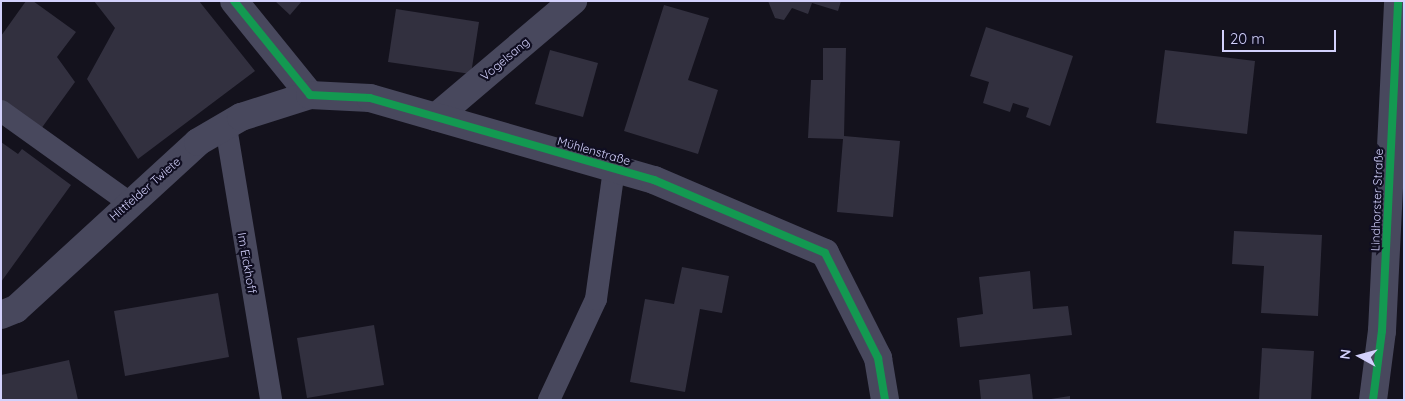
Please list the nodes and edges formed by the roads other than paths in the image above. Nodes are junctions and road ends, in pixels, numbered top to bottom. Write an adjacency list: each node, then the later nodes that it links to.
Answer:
1 (234, 1): 4 (street)
2 (573, 1): 6 (street, Vogelsang)
3 (1398, 1): 11 (street, Lindhorster Straße)
4 (310, 95): 6 (street, Mühlenstraße); 7 (street, Hittfelder Twiete)
5 (1, 111): 9 (lane)
6 (436, 117): 8 (street, Mühlenstraße)
7 (226, 127): 9 (street, Hittfelder Twiete); 12 (lane, Im Eickhoff)
8 (614, 169): 13 (lane); 14 (street, Mühlenstraße)
9 (128, 202): 10 (street, Hittfelder Twiete)
10 (1, 315)
11 (1393, 331): 15 (street, Lindhorster Straße)
12 (272, 400)
13 (549, 400)
14 (885, 400)
15 (1373, 400)

